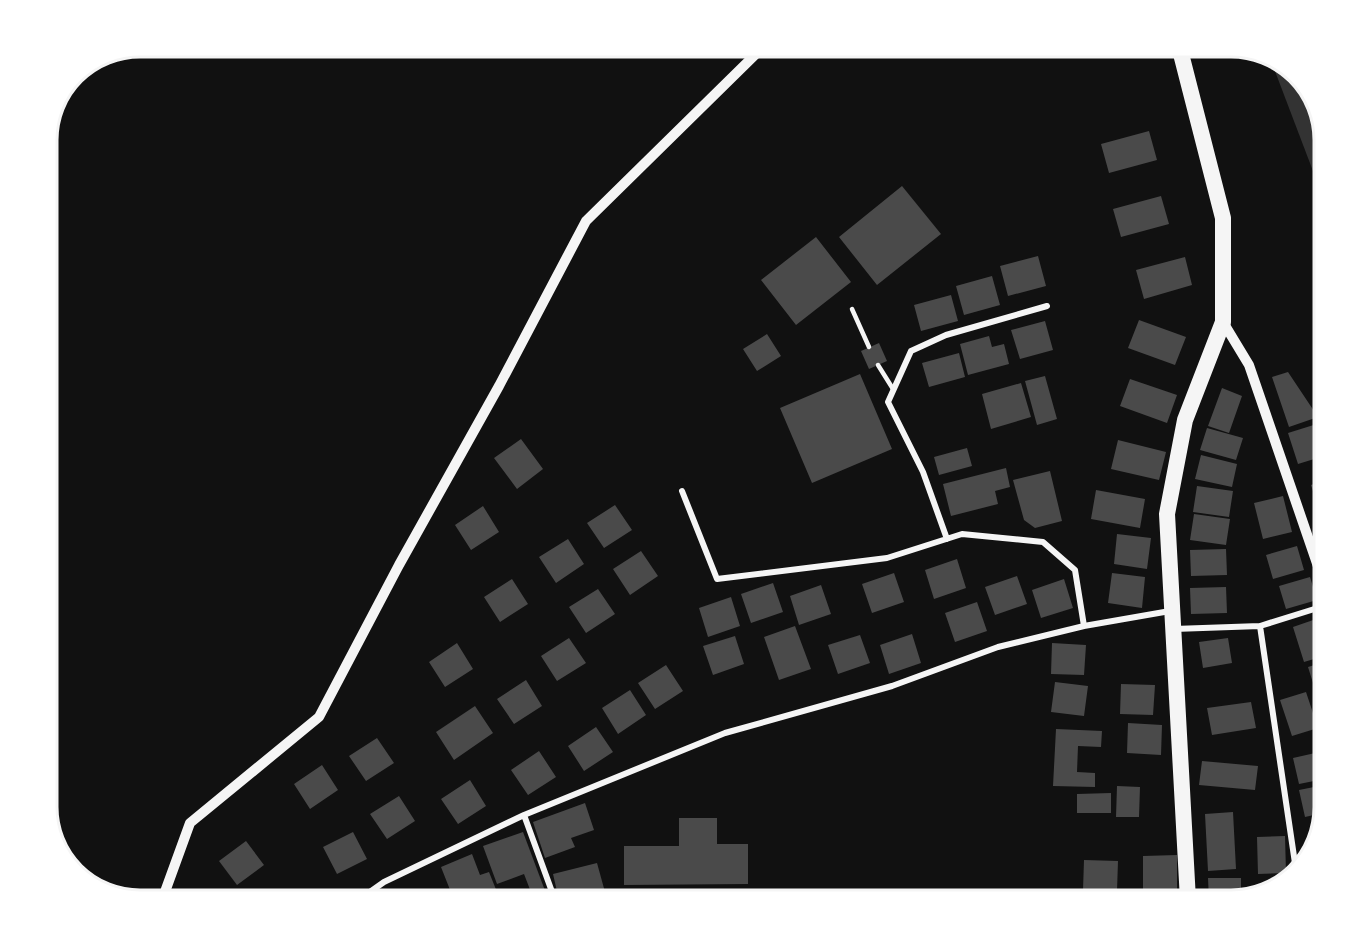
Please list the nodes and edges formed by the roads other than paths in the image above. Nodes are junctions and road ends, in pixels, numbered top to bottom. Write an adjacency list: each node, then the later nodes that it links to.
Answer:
1 (753, 57): 19 (street)
2 (1182, 57): 5 (highway)
3 (1047, 306): 8 (street)
4 (852, 309): 6 (lane)
5 (1223, 322): 11 (street); 13 (highway)
6 (869, 347)
7 (878, 365): 8 (lane)
8 (893, 389): 10 (street)
9 (682, 491): 10 (street)
10 (947, 539): 14 (street)
11 (1314, 555)
12 (1314, 609): 15 (street)
13 (1172, 611): 14 (street); 16 (highway)
14 (1084, 626): 17 (street)
15 (1260, 626): 16 (street); 18 (street)
16 (1174, 629): 22 (highway)
17 (524, 814): 20 (street); 21 (street)
18 (1295, 860)
19 (166, 890)
20 (373, 890)
21 (551, 890)
22 (1187, 890)

